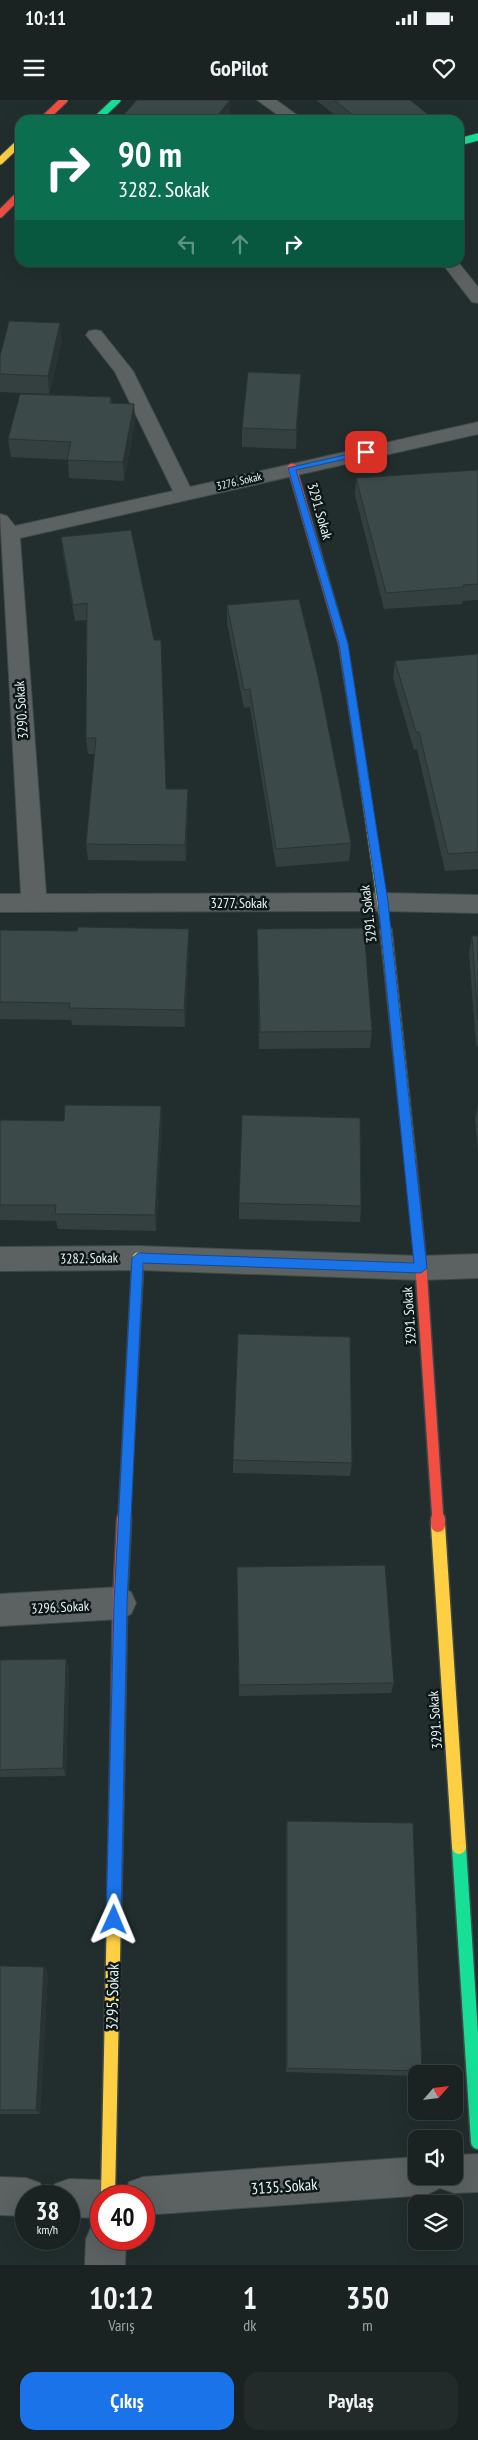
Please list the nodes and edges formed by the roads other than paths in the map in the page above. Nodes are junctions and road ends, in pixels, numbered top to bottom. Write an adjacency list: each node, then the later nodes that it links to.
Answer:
1 (64, 100): 4 (street)
2 (117, 100): 5 (street)
3 (265, 100): 6 (street)
4 (48, 115)
5 (101, 115)
6 (288, 115)
7 (478, 137): 8 (street)
8 (464, 141)
9 (15, 146): 10 (street)
10 (2, 157)
11 (15, 199): 12 (street)
12 (0, 214)
13 (455, 267): 14 (street)
14 (472, 282): 15 (street)
15 (478, 298)
16 (95, 335): 19 (street)
17 (478, 428): 18 (street, 3276. Sokak)
18 (292, 468): 19 (street, 3276. Sokak); 21 (street, 3291. Sokak)
19 (184, 494): 20 (street, 3276. Sokak)
20 (3, 530): 23 (street, 3290. Sokak)
21 (383, 902): 23 (street, 3277. Sokak); 24 (street, 3277. Sokak); 28 (street, 3291. Sokak)
22 (0, 903): 23 (street, 3277. Sokak)
23 (34, 903)
24 (478, 904)
25 (138, 1258): 26 (street, 3282. Sokak); 28 (street, 3282. Sokak); 29 (street, 3295. Sokak)
26 (0, 1259)
27 (478, 1266): 28 (street, 3282. Sokak)
28 (421, 1268): 31 (street, 3291. Sokak)
29 (120, 1603): 30 (street, 3296. Sokak); 35 (street, 3295. Sokak)
30 (0, 1610)
31 (478, 2142)
32 (478, 2172): 33 (street)
33 (463, 2173)
34 (408, 2177): 36 (street, 3135. Sokak)
35 (108, 2185)
36 (155, 2195)
37 (0, 2196): 38 (street)
38 (15, 2197)
39 (106, 2250): 40 (street)
40 (105, 2265)

